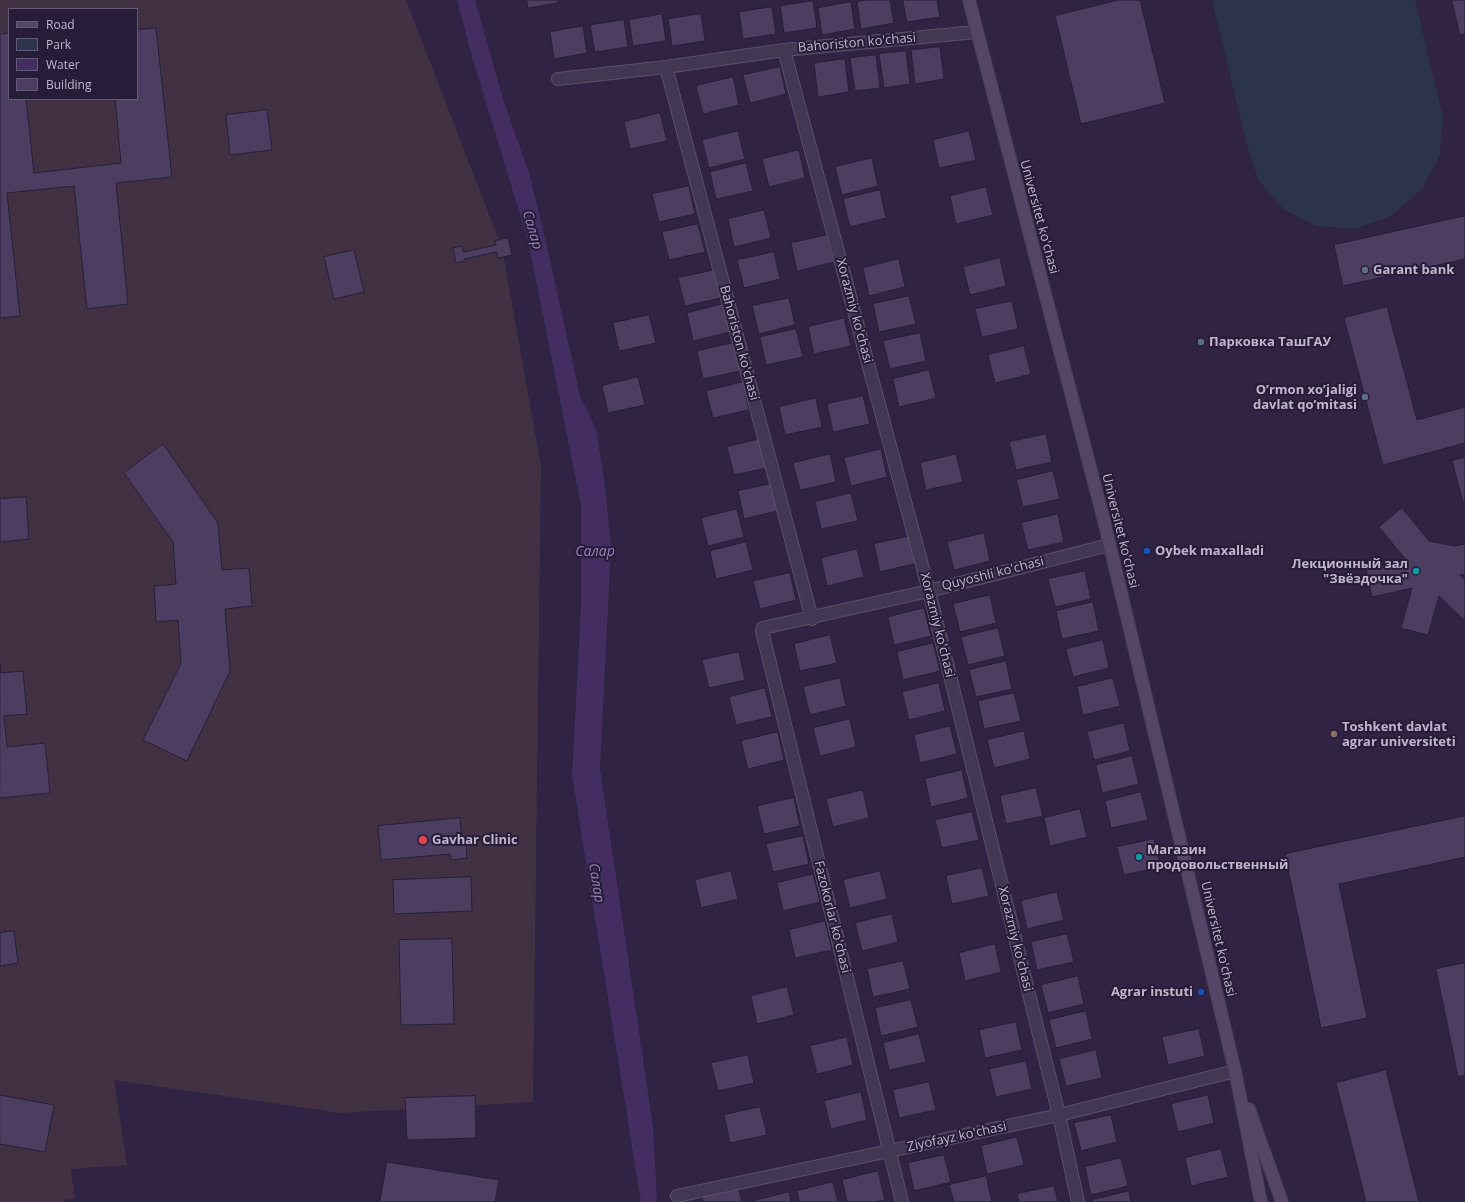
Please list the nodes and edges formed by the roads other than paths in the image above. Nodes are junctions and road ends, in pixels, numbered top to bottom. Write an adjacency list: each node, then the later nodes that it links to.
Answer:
1 (969, 0): 2 (main road, Universitet ko'chasi)
2 (976, 32): 3 (street, Bahoriston ko'chasi); 6 (main road, Universitet ko'chasi)
3 (784, 50): 4 (street, Bahoriston ko'chasi); 7 (street, Xorazmiy ko'chasi)
4 (666, 67): 5 (street, Bahoriston ko'chasi); 8 (street, Bahoriston ko'chasi)
5 (558, 79)
6 (1109, 545): 7 (street, Quyoshli ko'chasi); 10 (main road, Universitet ko'chasi)
7 (929, 591): 8 (street, Quyoshli ko'chasi); 11 (street, Xorazmiy ko'chasi)
8 (812, 619): 9 (street, Quyoshli ko'chasi)
9 (762, 631): 12 (street, Fazokorlar ko'chasi)
10 (1235, 1071): 11 (street, Ziyofayz ko'chasi); 16 (main road, Universitet ko'chasi); 17 (main road, Universitet ko'chasi)
11 (1059, 1115): 12 (street, Ziyofayz ko'chasi); 15 (street, Xorazmiy ko'chasi)
12 (889, 1151): 13 (street, Ziyofayz ko'chasi); 14 (street, Fazokorlar ko'chasi)
13 (677, 1196)
14 (902, 1202)
15 (1078, 1202)
16 (1261, 1202)
17 (1282, 1202)

